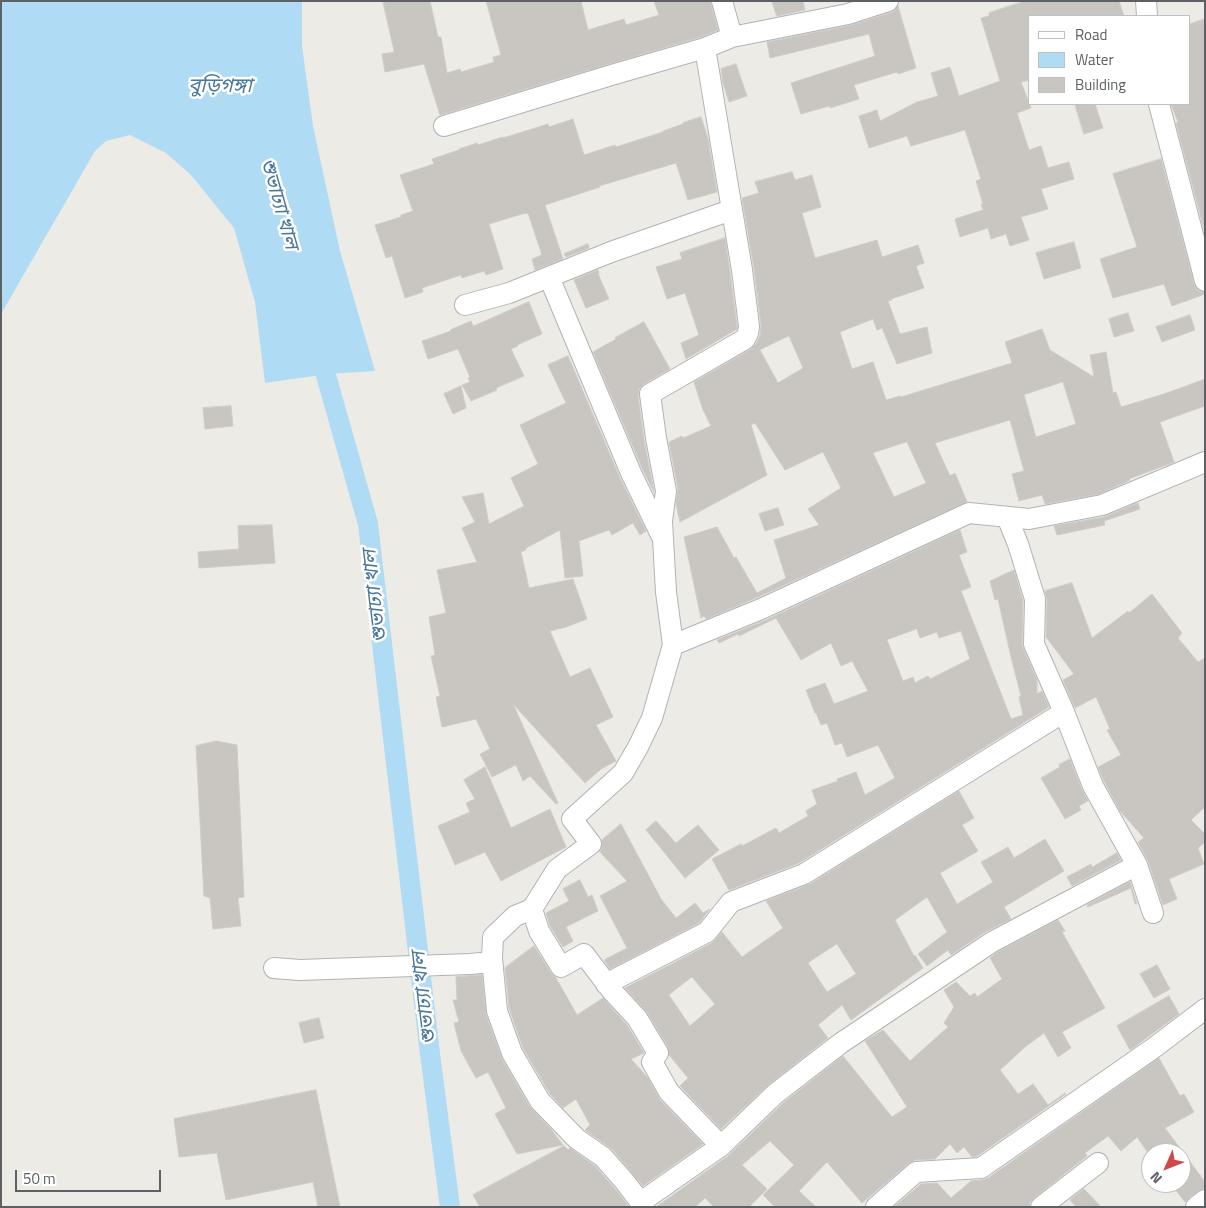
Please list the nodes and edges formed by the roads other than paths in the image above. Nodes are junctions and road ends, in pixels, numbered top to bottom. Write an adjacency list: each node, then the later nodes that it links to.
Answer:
1 (722, 1): 5 (street)
2 (888, 1): 5 (street)
3 (1146, 1): 4 (street)
4 (1147, 15)
5 (732, 37): 6 (street)
6 (705, 48): 8 (street); 9 (street)
7 (1159, 105): 11 (street)
8 (444, 126)
9 (731, 210): 10 (street); 15 (street)
10 (548, 277): 12 (street); 15 (street)
11 (1205, 281)
12 (465, 305)
13 (1205, 462): 14 (street)
14 (1007, 517): 16 (street); 17 (street)
15 (664, 542): 16 (street)
16 (673, 645): 19 (street)
17 (1064, 712): 18 (street); 23 (street)
18 (1137, 865): 20 (street); 25 (street)
19 (532, 909): 21 (street); 23 (street)
20 (1153, 913)
21 (492, 962): 22 (street); 28 (street)
22 (274, 968)
23 (606, 984): 25 (street)
24 (1205, 1009): 29 (street)
25 (721, 1146): 28 (street)
26 (1098, 1163): 30 (street)
27 (1205, 1200): 31 (street)
28 (642, 1204)
29 (876, 1207)
30 (1041, 1207)
31 (1196, 1207)

